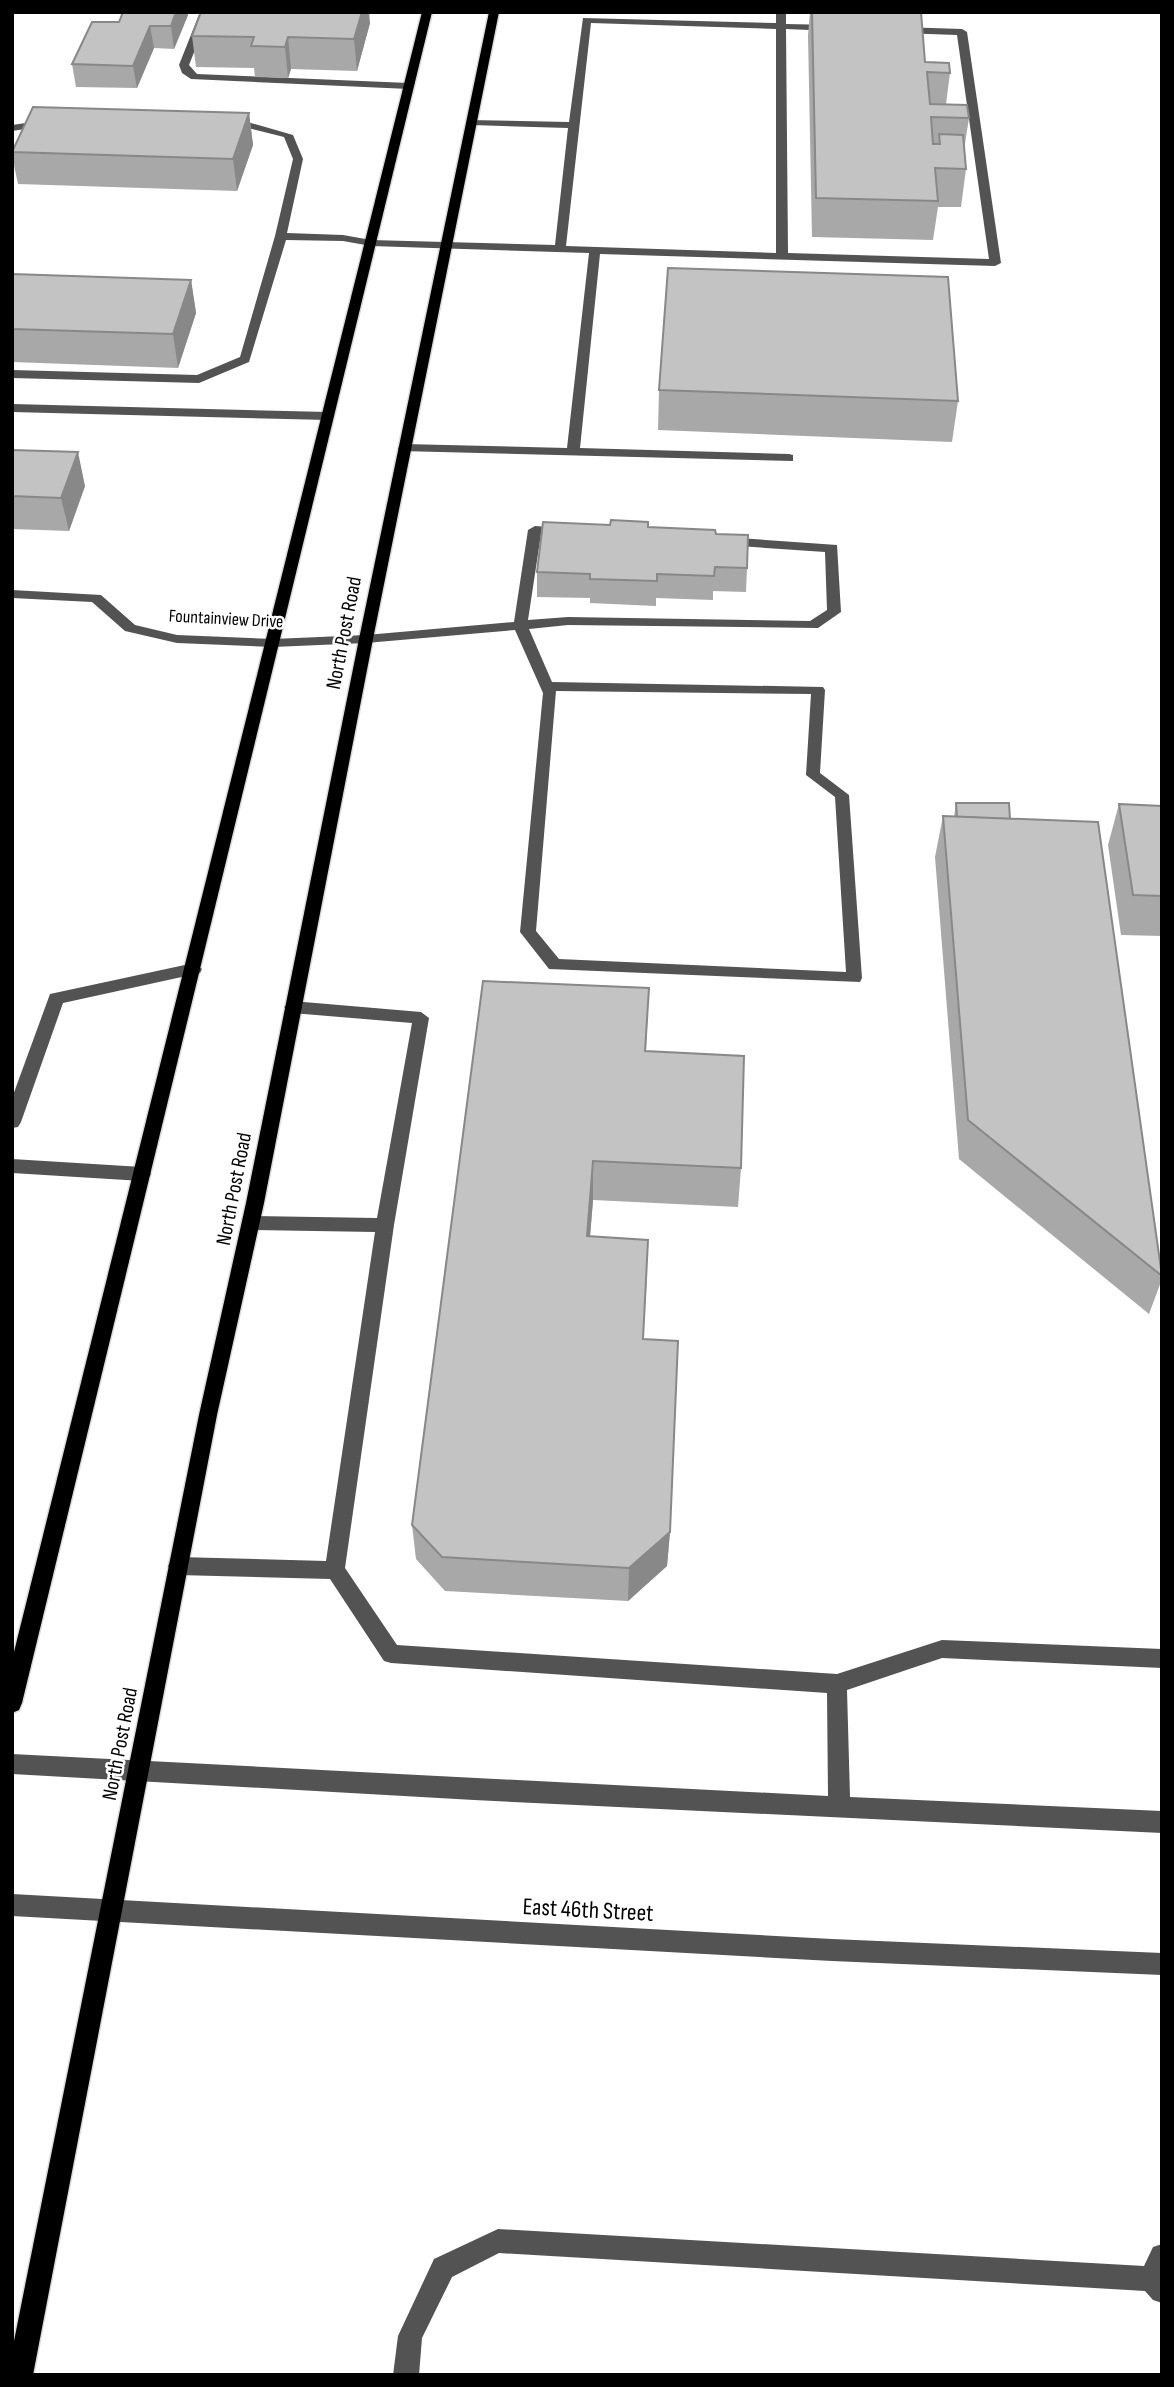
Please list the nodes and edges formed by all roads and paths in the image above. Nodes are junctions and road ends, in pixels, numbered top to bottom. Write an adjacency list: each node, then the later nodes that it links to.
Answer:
1 (205, 12): 8 (street)
2 (427, 12): 8 (main road)
3 (494, 12): 9 (main road, North Post Road)
4 (781, 12): 5 (street)
5 (781, 26): 6 (street); 12 (street); 19 (street)
6 (851, 28)
7 (893, 30): 19 (street)
8 (409, 86): 15 (main road)
9 (472, 122): 12 (street); 16 (main road, North Post Road)
10 (64, 123): 13 (street)
11 (216, 123): 14 (street)
12 (574, 125): 17 (street)
13 (12, 128)
14 (281, 236): 15 (street); 20 (street)
15 (370, 243): 16 (street); 22 (main road)
16 (447, 246): 17 (street); 23 (main road, North Post Road)
17 (560, 249): 18 (street)
18 (595, 250): 19 (street); 24 (street)
19 (782, 256)
20 (12, 374)
21 (12, 408): 22 (street)
22 (328, 416): 31 (main road)
23 (404, 448): 24 (street); 30 (main road, North Post Road)
24 (573, 452): 25 (street)
25 (789, 458)
26 (576, 533): 29 (street)
27 (710, 541): 29 (street, Fountainview Drive)
28 (12, 594): 31 (street, Fountainview Drive)
29 (520, 625): 30 (street, Fountainview Drive); 32 (street)
30 (366, 639): 31 (street, Fountainview Drive); 34 (main road, North Post Road)
31 (273, 643): 33 (main road)
32 (547, 686): 32 (street)
33 (194, 969): 35 (street); 37 (main road)
34 (292, 1007): 38 (main road, North Post Road); 39 (street)
35 (12, 1122)
36 (12, 1166): 37 (street)
37 (142, 1174): 44 (main road)
38 (251, 1223): 39 (street); 40 (main road, North Post Road)
39 (385, 1225): 41 (street)
40 (178, 1566): 41 (street); 46 (main road, North Post Road)
41 (335, 1570): 43 (street)
42 (1162, 1659): 43 (street)
43 (836, 1684): 47 (street)
44 (12, 1703)
45 (12, 1764): 46 (street)
46 (138, 1771): 47 (street); 50 (main road, North Post Road)
47 (839, 1807): 48 (street)
48 (1162, 1822)
49 (12, 1905): 50 (street, East 46th Street)
50 (111, 1911): 51 (street, East 46th Street); 54 (main road, North Post Road)
51 (1162, 1964)
52 (1162, 2256): 53 (street)
53 (1156, 2285): 55 (street)
54 (20, 2375)
55 (407, 2375)

